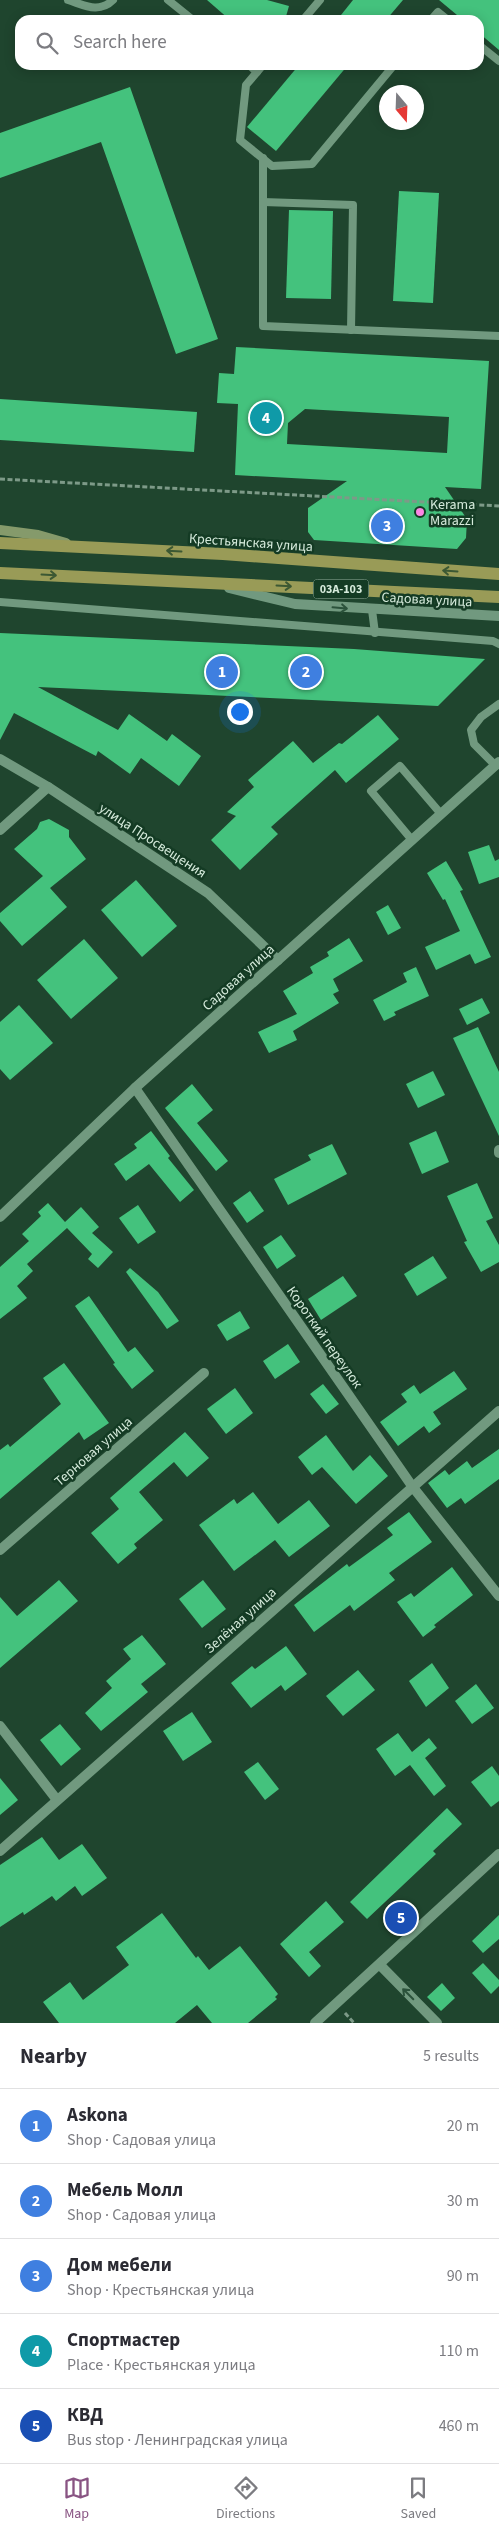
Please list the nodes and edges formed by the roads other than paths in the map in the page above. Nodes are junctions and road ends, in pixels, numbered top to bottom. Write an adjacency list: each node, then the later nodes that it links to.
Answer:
1 (68, 0): 2 (lane)
2 (113, 0)
3 (168, 0): 5 (lane)
4 (317, 1): 6 (lane)
5 (187, 15)
6 (306, 15)
7 (484, 49): 8 (lane)
8 (499, 62)
9 (254, 70): 11 (lane)
10 (390, 70): 12 (lane)
11 (257, 72): 12 (lane)
12 (263, 158): 13 (lane)
13 (263, 202): 14 (lane); 14 (lane)
14 (351, 330): 15 (lane)
15 (499, 336)
16 (0, 530): 18 (main road)
17 (0, 543): 18 (main road, Крестьянская улица / 03А-103)
18 (82, 547): 20 (main road, Крестьянская улица / 03А-103, one-way to 18)
19 (0, 573): 21 (main road, 03А-103, one-way to 21)
20 (499, 574)
21 (206, 582): 22 (main road, 03А-103, one-way to 22); 24 (street, Садовая улица, one-way to 24)
22 (499, 597)
23 (0, 602): 26 (lane)
24 (372, 610): 25 (street, Садовая улица); 26 (lane)
25 (499, 616)
26 (375, 633): 27 (lane)
27 (499, 644)
28 (499, 704): 30 (lane)
29 (0, 759): 31 (street, улица Просвещения)
30 (497, 764): 32 (street, Садовая улица)
31 (48, 787): 33 (street); 35 (street, улица Просвещения)
32 (441, 814): 34 (street, Садовая улица); 34 (lane)
33 (0, 830)
34 (412, 840): 35 (street, Садовая улица)
35 (278, 960): 36 (street, Садовая улица)
36 (135, 1088): 37 (street, Садовая улица); 40 (street, Короткий переулок)
37 (0, 1216)
38 (204, 1373): 41 (street, Терновая улица)
39 (499, 1411): 40 (street, Зелёная улица)
40 (412, 1486): 42 (street, Короткий переулок); 44 (street, Зелёная улица)
41 (0, 1550)
42 (499, 1596)
43 (0, 1726): 44 (street)
44 (57, 1800): 45 (street, Зелёная улица)
45 (0, 1851)
46 (499, 1854): 47 (street)
47 (380, 1965): 48 (street); 49 (street, one-way to 47)
48 (315, 2023)
49 (437, 2023)

